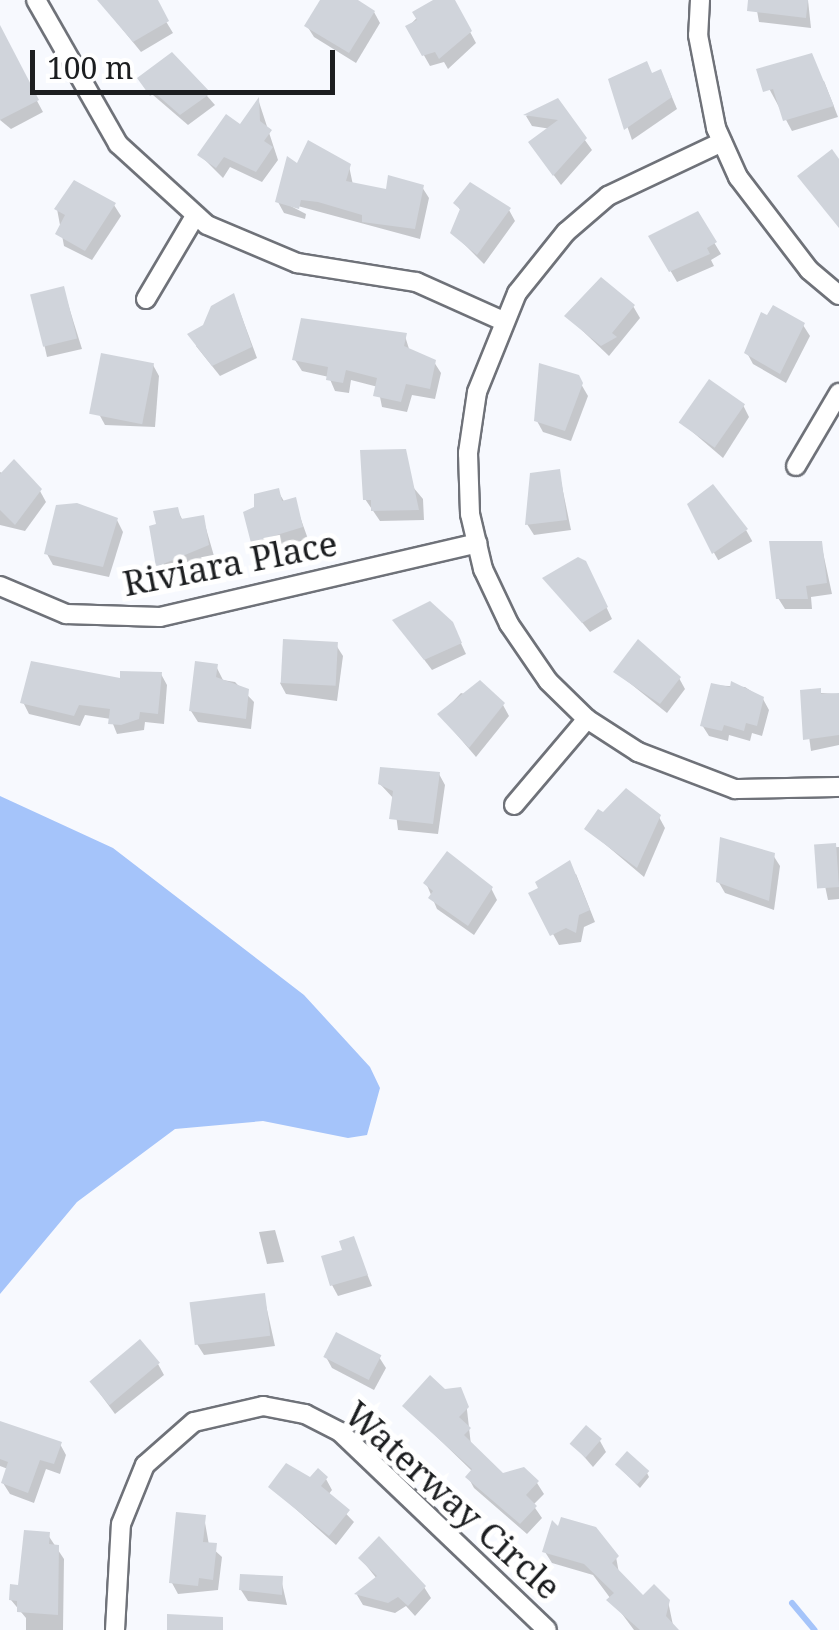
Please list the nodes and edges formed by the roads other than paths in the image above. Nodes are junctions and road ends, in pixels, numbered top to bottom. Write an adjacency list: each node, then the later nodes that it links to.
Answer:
1 (36, 0): 4 (street)
2 (700, 0): 3 (street)
3 (722, 142): 5 (street); 7 (street)
4 (195, 216): 6 (street); 7 (street)
5 (839, 296)
6 (146, 298)
7 (503, 321): 10 (street)
8 (839, 393): 9 (street)
9 (796, 466)
10 (477, 543): 11 (street, Riviara Place); 12 (street)
11 (0, 586)
12 (587, 720): 13 (street); 14 (street)
13 (839, 787)
14 (514, 805)
15 (115, 1630): 16 (street, Waterway Circle)
16 (547, 1630)

